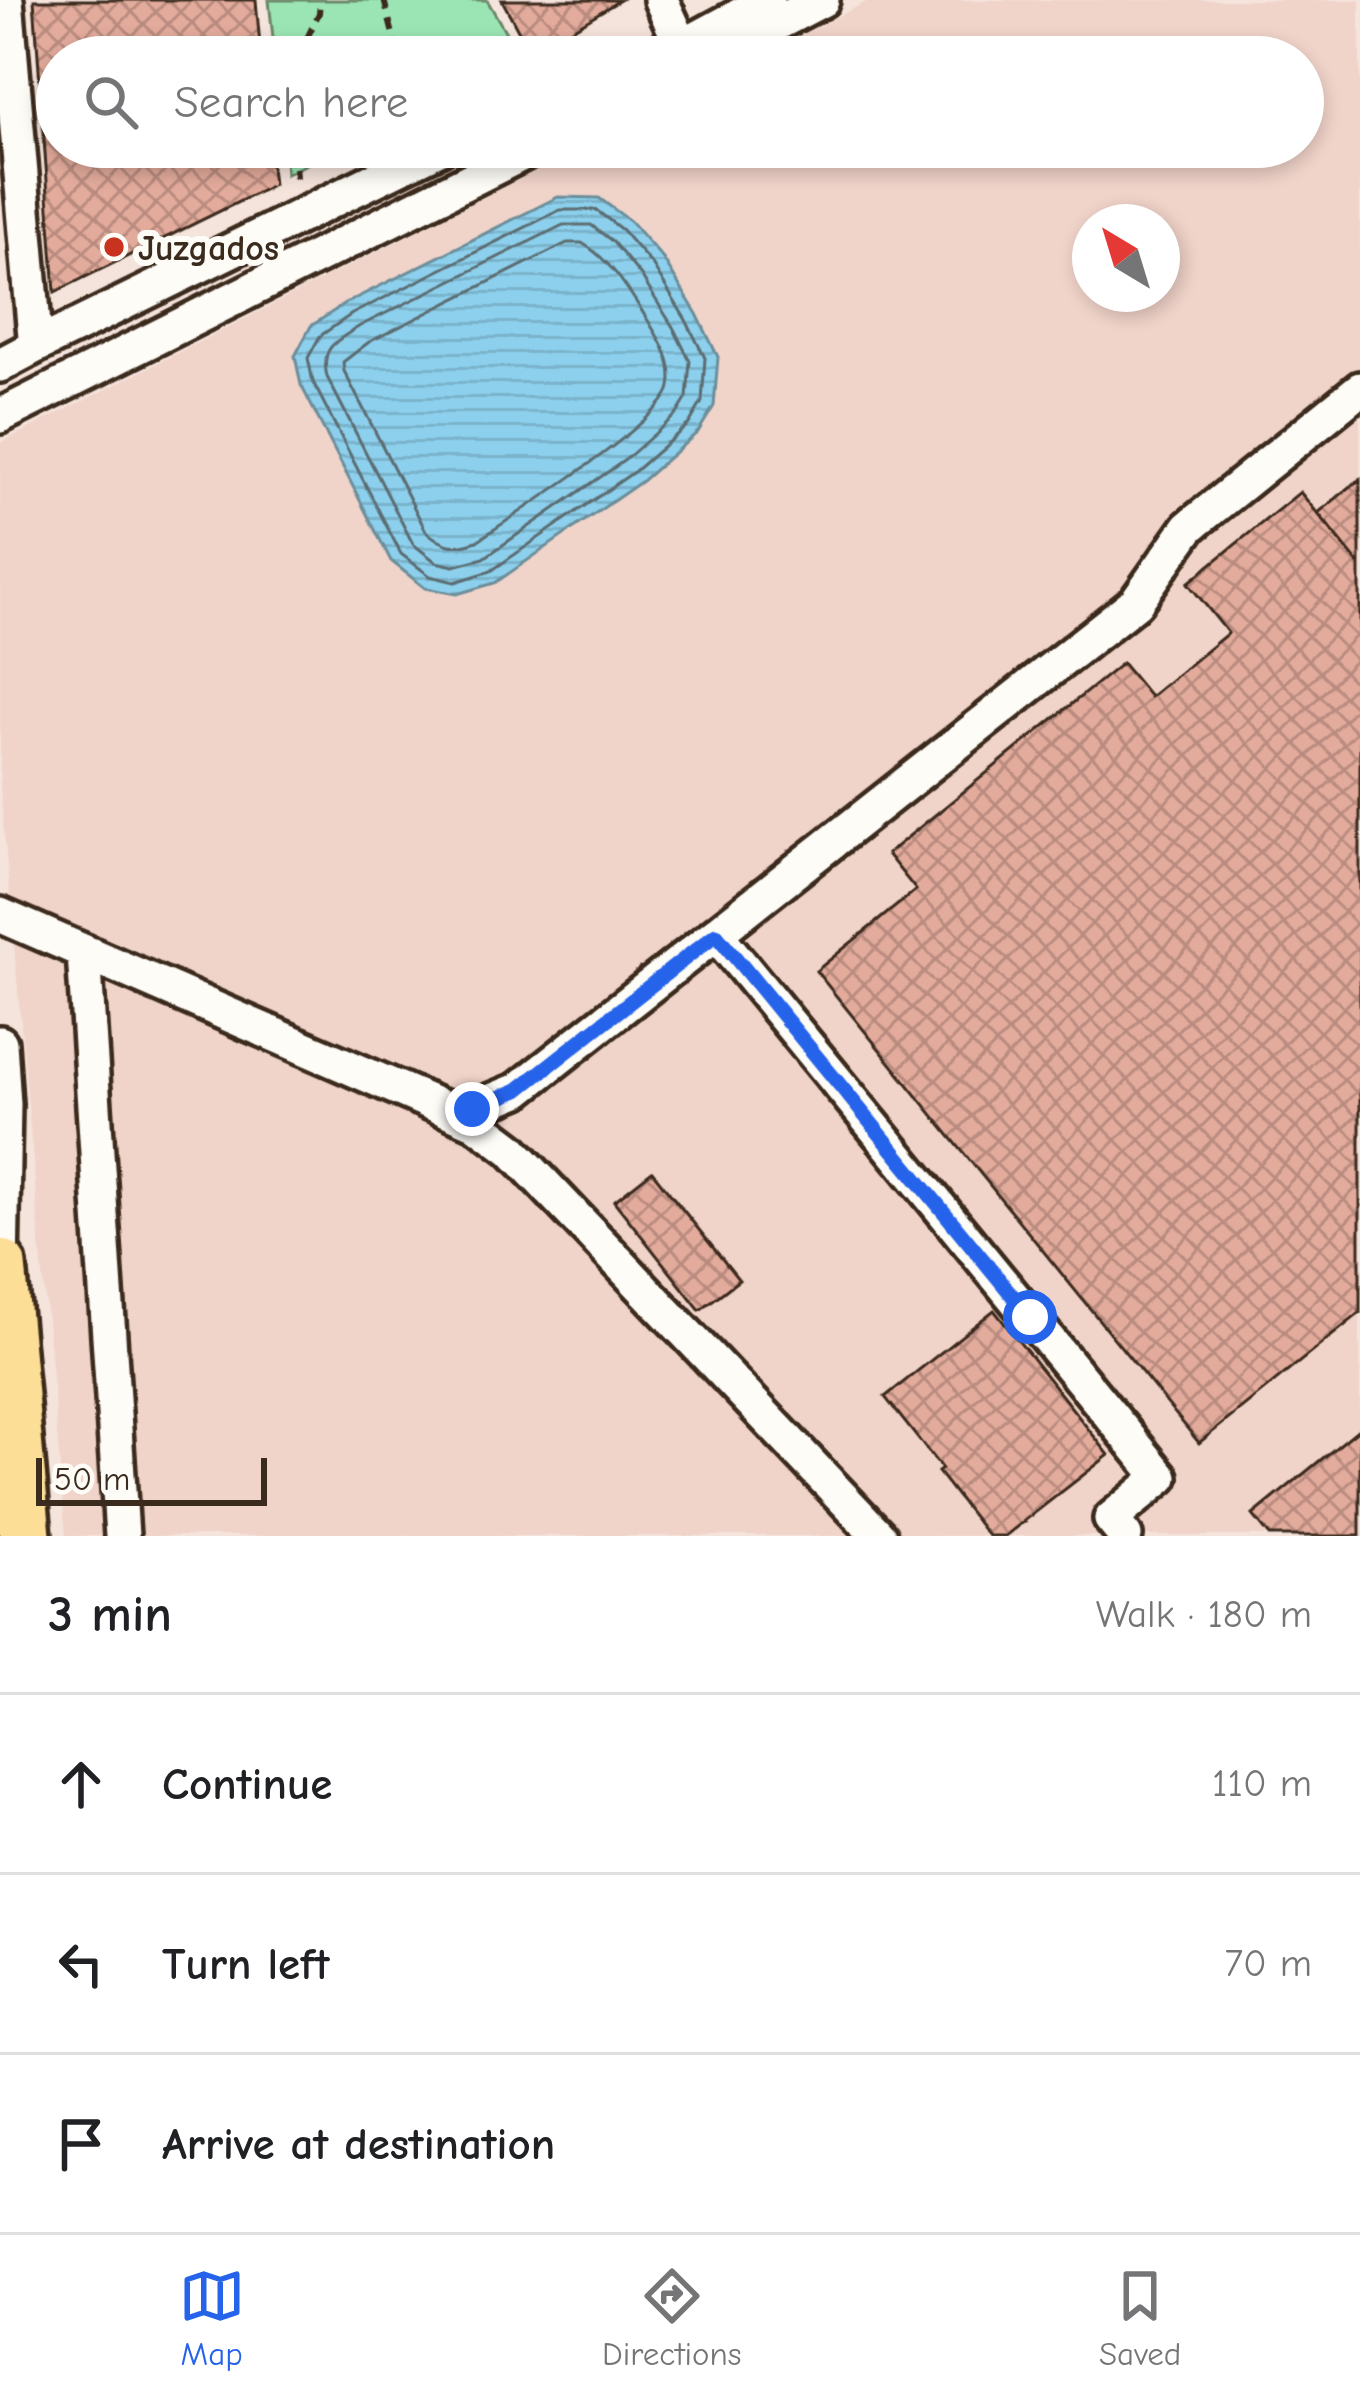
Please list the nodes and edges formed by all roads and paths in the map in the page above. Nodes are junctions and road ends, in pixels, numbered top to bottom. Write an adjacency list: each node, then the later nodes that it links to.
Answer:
1 (6, 0): 17 (street)
2 (320, 0): 7 (path)
3 (384, 0): 8 (path)
4 (661, 0): 9 (street)
5 (768, 0): 10 (street)
6 (822, 0): 11 (street)
7 (308, 36)
8 (393, 36)
9 (678, 36)
10 (713, 36)
11 (731, 36)
12 (295, 168): 16 (path)
13 (398, 168): 17 (street)
14 (458, 168): 20 (street)
15 (493, 168): 20 (street)
16 (296, 178)
17 (34, 347): 18 (street)
18 (0, 365)
19 (1360, 389): 22 (street)
20 (5, 407)
21 (0, 915): 23 (street)
22 (716, 934): 25 (street); 30 (street)
23 (84, 953): 25 (street); 28 (street)
24 (0, 1043): 26 (street)
25 (446, 1109): 29 (street)
26 (0, 1267): 27 (highway)
27 (25, 1536)
28 (122, 1536)
29 (879, 1536)
30 (1125, 1536)

